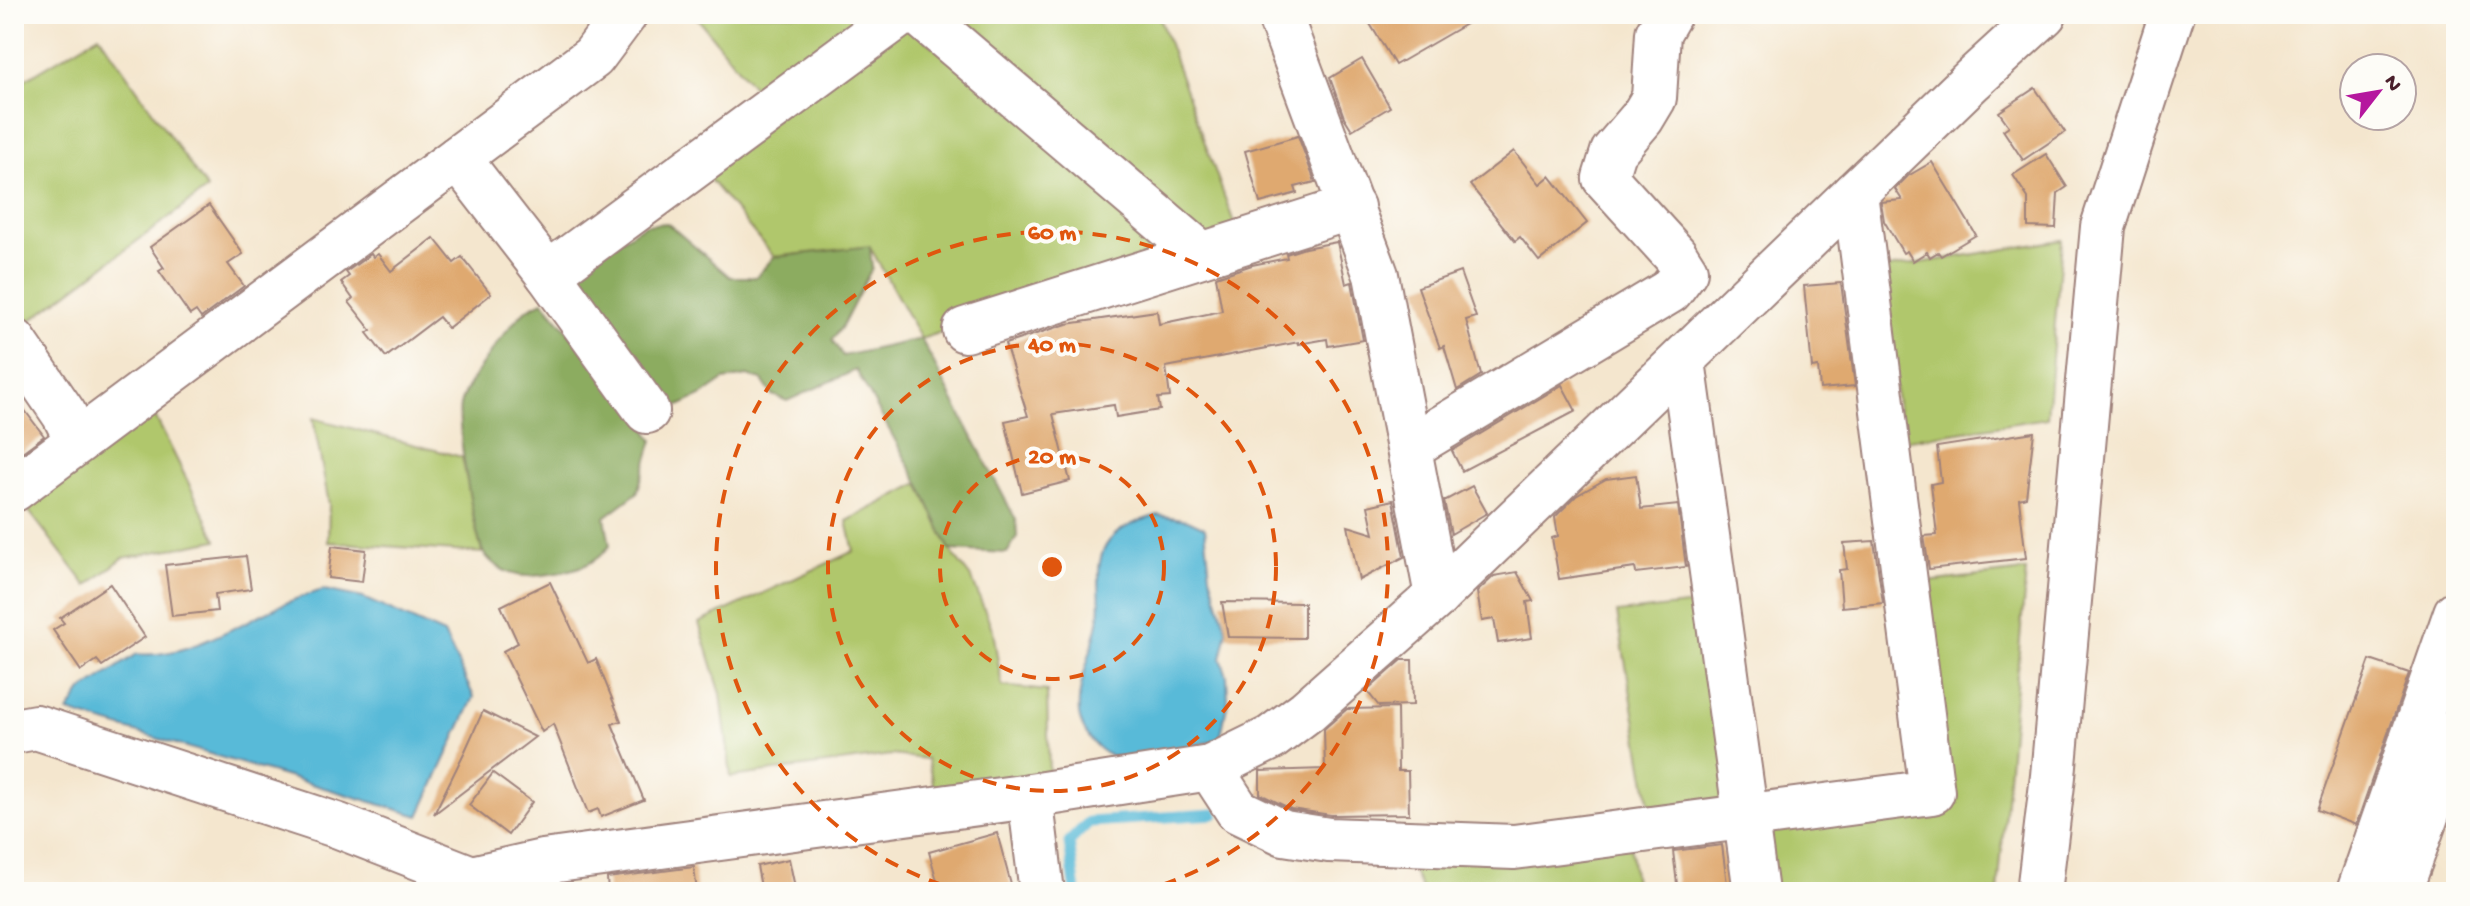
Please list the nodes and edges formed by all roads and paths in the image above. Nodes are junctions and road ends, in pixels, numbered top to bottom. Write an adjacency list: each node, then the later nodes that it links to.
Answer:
1 (625, 14): 8 (street)
2 (901, 14): 12 (street)
3 (919, 14): 11 (street)
4 (1279, 14): 10 (street)
5 (1669, 14): 18 (street)
6 (2044, 14): 9 (street)
7 (2172, 14): 30 (street)
8 (458, 158): 12 (street); 17 (street)
9 (1855, 193): 15 (street); 26 (street)
10 (1352, 207): 11 (street); 18 (street)
11 (1200, 253): 13 (street)
12 (548, 274): 16 (street)
13 (965, 330)
14 (14, 341): 17 (street)
15 (1683, 361): 20 (street); 26 (street)
16 (647, 411)
17 (77, 440): 19 (street)
18 (1410, 447): 20 (street)
19 (14, 489)
20 (1437, 596): 24 (street)
21 (2456, 613): 31 (street)
22 (14, 731): 27 (street)
23 (2456, 732): 32 (street)
24 (1210, 768): 25 (street); 26 (street)
25 (1030, 796): 27 (street); 28 (street)
26 (1745, 816): 29 (street)
27 (467, 887)
28 (1042, 892)
29 (1756, 892)
30 (2039, 892)
31 (2359, 892)
32 (2399, 892)

